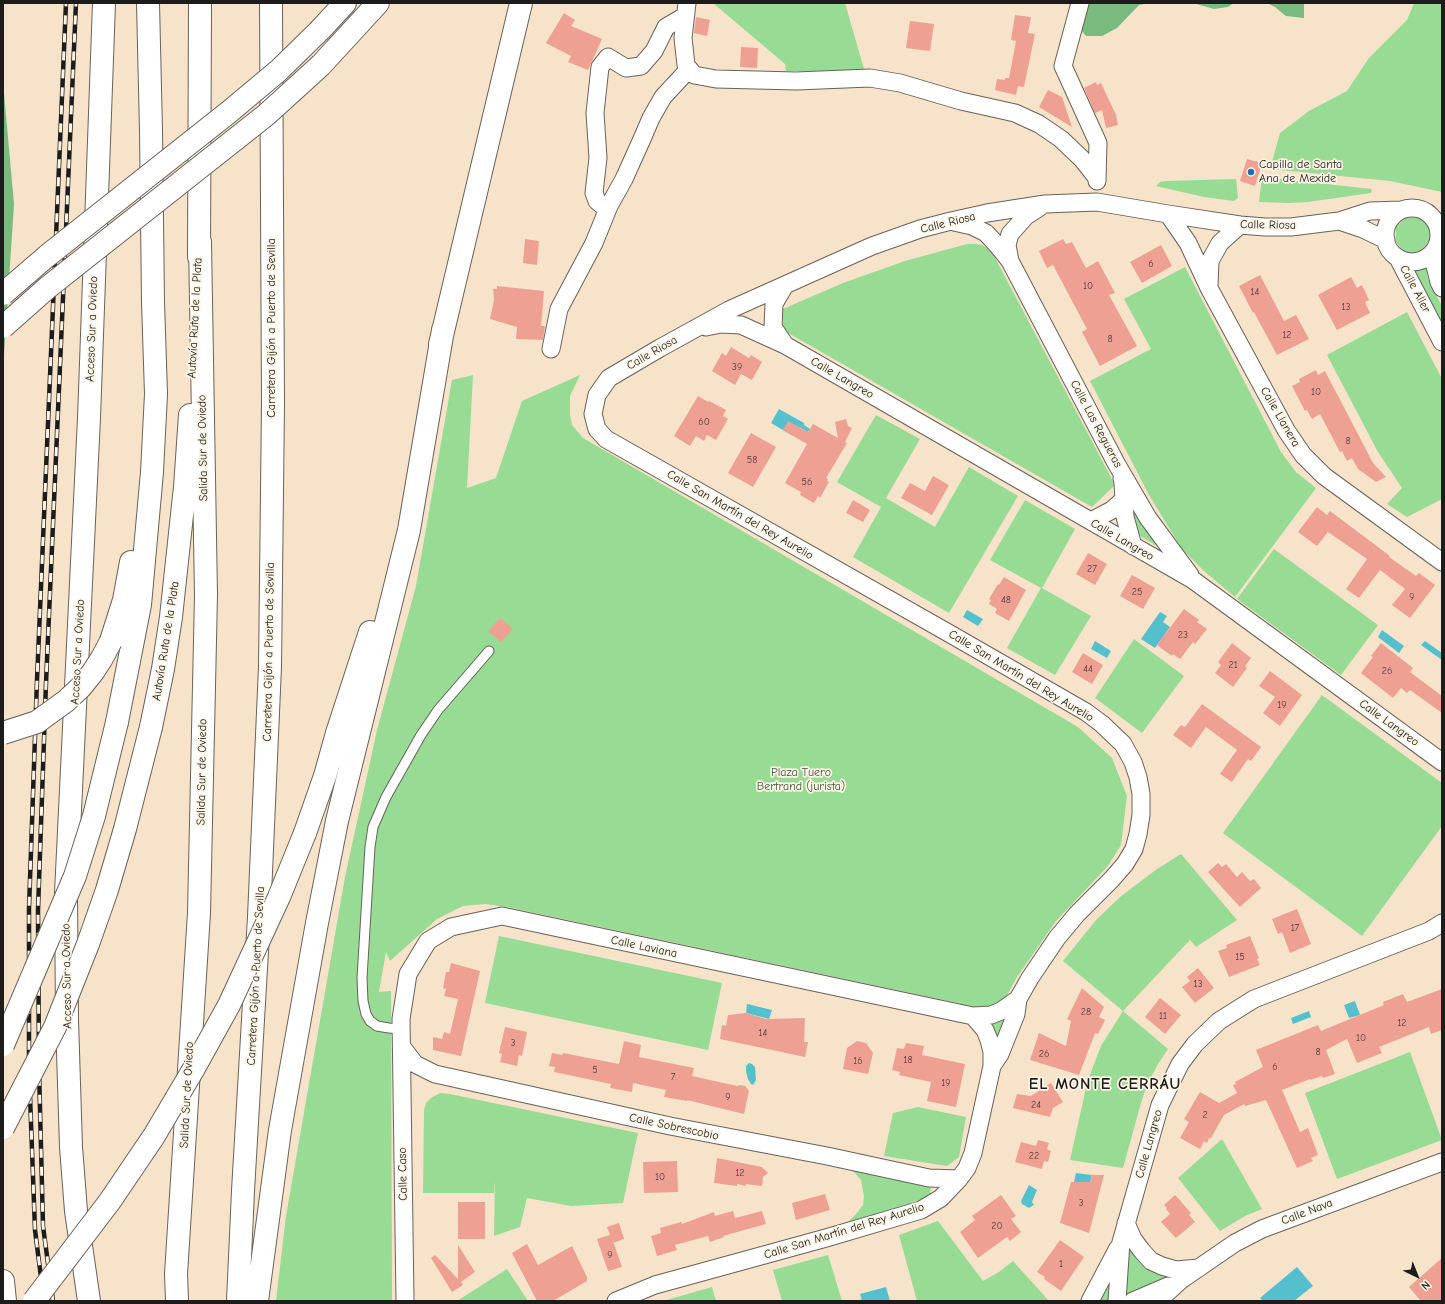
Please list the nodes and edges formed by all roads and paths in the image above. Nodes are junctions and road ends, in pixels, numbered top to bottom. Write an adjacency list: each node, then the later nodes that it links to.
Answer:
1 (104, 3): 67 (highway, Acceso Sur a Oviedo)
2 (148, 3): 33 (highway)
3 (200, 3): 25 (highway, Autovía Ruta de la Plata)
4 (271, 3): 11 (highway, Carretera Gijón a Puerto de Sevilla)
5 (275, 3): 11 (highway)
6 (344, 3): 32 (highway, bridge)
7 (378, 3): 34 (highway, bridge)
8 (521, 3): 35 (highway)
9 (1080, 3): 13 (street)
10 (686, 9): 12 (street); 16 (street)
11 (271, 40): 69 (highway, Carretera Gijón a Puerto de Sevilla)
12 (689, 69): 13 (street); 16 (street)
13 (1097, 178): 14 (street)
14 (1097, 202): 15 (street, Calle Riosa); 18 (street, Calle Riosa)
15 (1045, 204): 20 (street, Calle Riosa); 28 (street, Calle Las Regueras)
16 (610, 206): 39 (street)
17 (1401, 210): 19 (street); 21 (street, Calle Riosa); 24 (street)
18 (1168, 214): 22 (street, Calle Riosa); 30 (street, Calle Llanera)
19 (1436, 215): 23 (street)
20 (951, 221): 28 (street, Calle Las Regueras); 29 (street, Calle Riosa)
21 (1339, 221): 22 (street, Calle Riosa); 24 (street, Calle Riosa)
22 (1240, 225): 30 (street)
23 (1441, 236): 26 (street)
24 (1386, 240): 27 (street)
25 (200, 242): 57 (highway, Autovía Ruta de la Plata, bridge); 68 (highway, Salida Sur de Oviedo)
26 (1432, 254): 27 (street); 31 (street, Calle Aller)
27 (1398, 258): 37 (street, Calle Aller)
28 (1010, 261): 41 (street, Calle Las Regueras)
29 (785, 285): 36 (street, Calle Riosa); 38 (street)
30 (1209, 288): 45 (street, Calle Llanera)
31 (1442, 288)
32 (3, 294)
33 (153, 302): 48 (highway, bridge); 54 (highway, bridge)
34 (3, 327)
35 (443, 330): 66 (highway, bridge); 70 (highway)
36 (692, 330): 38 (street, Calle Langreo); 40 (street, Calle Riosa)
37 (1442, 342)
38 (785, 345): 43 (street, Calle Langreo)
39 (551, 349)
40 (597, 395): 51 (street, Calle San Martín del Rey Aurelio)
41 (1116, 463): 42 (street); 46 (street, Calle Las Regueras)
42 (1124, 499): 43 (street); 44 (street)
43 (1091, 521): 44 (street, Calle Langreo)
44 (1133, 546): 46 (street, Calle Langreo)
45 (1442, 562)
46 (1193, 580): 49 (street, Calle Langreo)
47 (489, 651): 53 (lane)
48 (3, 733)
49 (1442, 762)
50 (1442, 923): 60 (street, Calle Langreo)
51 (1018, 999): 52 (street, Calle Laviana); 56 (street, Calle San Martín del Rey Aurelio)
52 (973, 1016): 53 (street, Calle Laviana); 56 (street)
53 (401, 1029): 55 (street, Calle Laviana)
54 (3, 1045)
55 (402, 1047): 59 (street, Calle Sobrescobio); 71 (street, Calle Caso)
56 (992, 1066): 59 (street, Calle San Martín del Rey Aurelio)
57 (3, 1128)
58 (1442, 1162): 62 (street, Calle Nava)
59 (958, 1179): 72 (street, Calle San Martín del Rey Aurelio)
60 (1126, 1223): 61 (street, Calle Langreo); 62 (street)
61 (1121, 1242): 73 (street, Calle Langreo); 74 (street, Calle Langreo)
62 (1199, 1268): 63 (street, Calle Nava)
63 (1181, 1280): 75 (street, Calle Nava); 76 (street, Calle Nava)
64 (3, 1282): 65 (highway)
65 (5, 1301)
66 (34, 1301)
67 (89, 1301)
68 (177, 1301)
69 (238, 1301)
70 (257, 1301)
71 (405, 1301)
72 (616, 1301)
73 (1090, 1301)
74 (1117, 1301)
75 (1133, 1301)
76 (1158, 1301)

